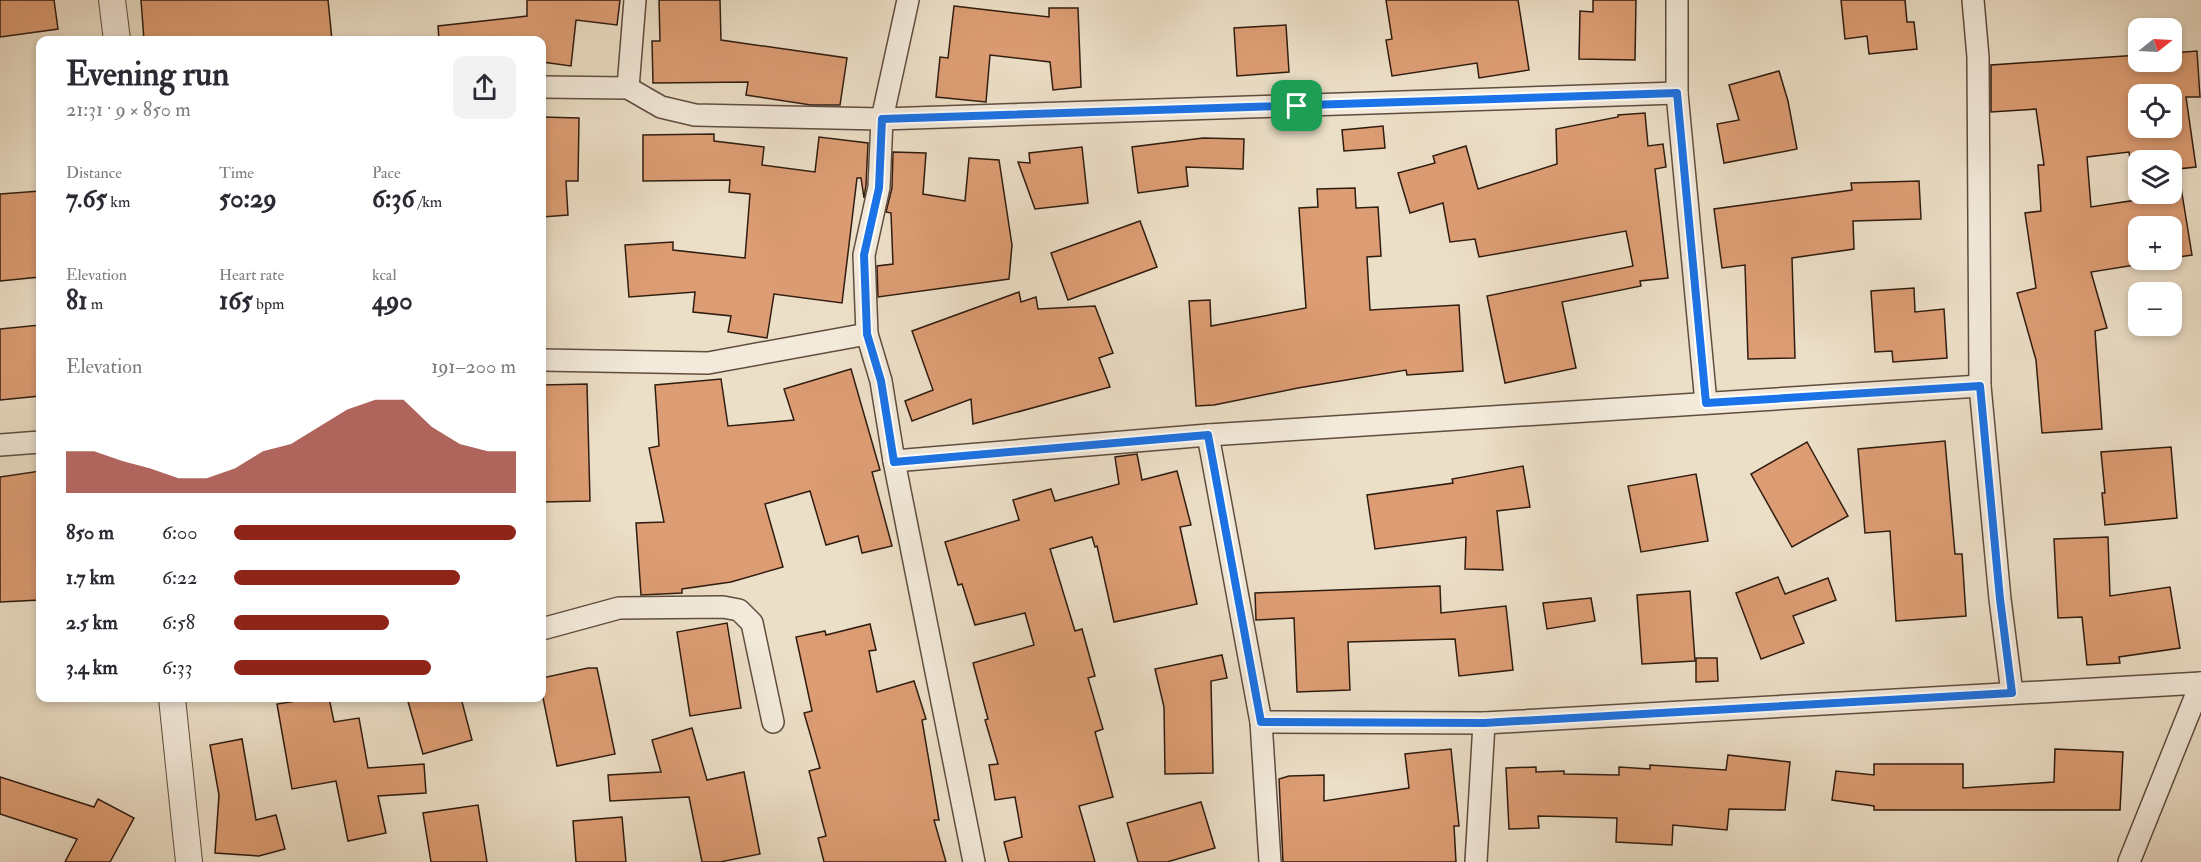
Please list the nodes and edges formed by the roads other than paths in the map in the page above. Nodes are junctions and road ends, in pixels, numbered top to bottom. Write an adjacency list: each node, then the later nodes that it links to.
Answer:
1 (112, 0): 6 (street)
2 (635, 0): 8 (street)
3 (909, 0): 10 (street)
4 (1677, 0): 9 (street)
5 (1973, 0): 13 (street)
6 (116, 36)
7 (546, 87): 8 (street)
8 (628, 88): 10 (street)
9 (1677, 93): 10 (street); 14 (street)
10 (882, 119): 11 (street)
11 (867, 334): 12 (street); 18 (street)
12 (546, 360)
13 (1980, 386): 14 (street); 21 (street)
14 (1706, 403): 15 (street)
15 (1208, 435): 18 (street); 24 (street)
16 (36, 441): 17 (street)
17 (0, 445)
18 (894, 462): 27 (street)
19 (546, 628): 23 (street)
20 (2201, 683): 21 (street); 30 (street)
21 (2012, 693): 25 (street)
22 (172, 702): 26 (street)
23 (773, 722)
24 (1261, 722): 25 (street); 28 (street)
25 (1484, 723): 29 (street)
26 (189, 862)
27 (974, 862)
28 (1270, 862)
29 (1476, 862)
30 (2129, 862)

